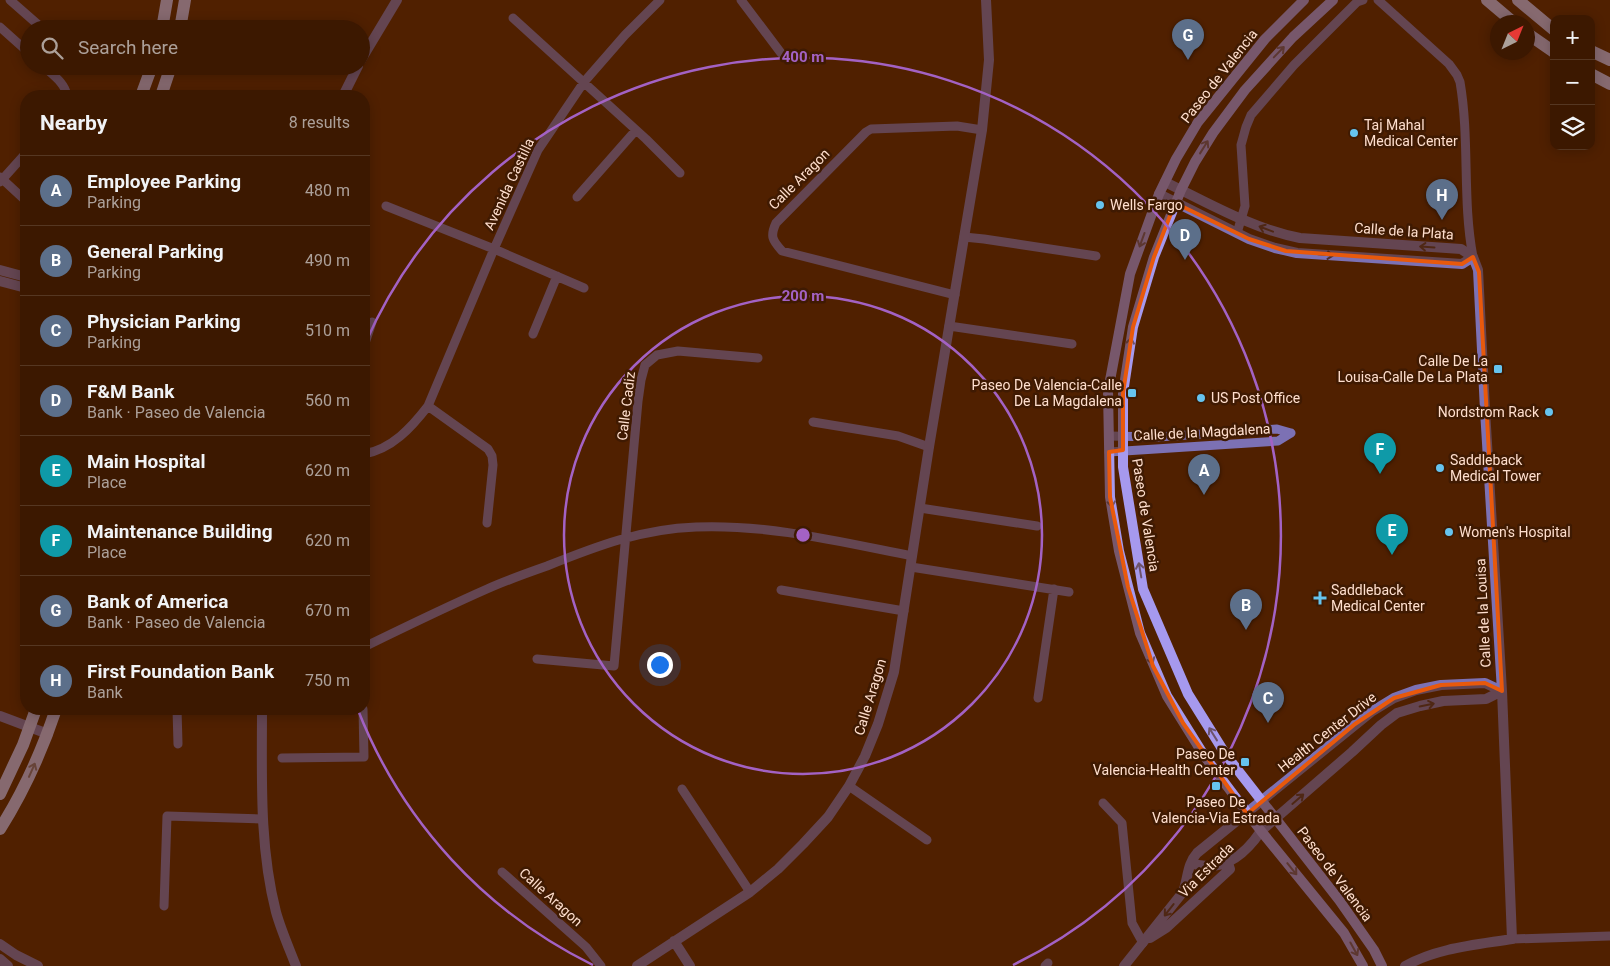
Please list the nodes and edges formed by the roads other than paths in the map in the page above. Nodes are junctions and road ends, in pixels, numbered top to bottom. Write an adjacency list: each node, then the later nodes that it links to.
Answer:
1 (10, 0): 18 (street)
2 (167, 0): 19 (main road)
3 (185, 0): 20 (main road)
4 (397, 0): 25 (street)
5 (660, 0): 35 (street, Avenida Castilla)
6 (741, 0): 27 (street)
7 (986, 0): 42 (street, Calle Aragon)
8 (1304, 0): 46 (main road, Paseo de Valencia)
9 (1333, 0): 15 (main road, Paseo de Valencia)
10 (1341, 0): 15 (main road)
11 (1363, 0): 53 (street)
12 (1378, 0): 58 (street)
13 (1487, 0): 16 (main road)
14 (1518, 0): 22 (main road)
15 (1318, 14): 47 (main road, Paseo de Valencia, one-way to 15)
16 (1505, 15)
17 (513, 18): 35 (street)
18 (33, 20)
19 (164, 20)
20 (182, 20)
21 (0, 27): 24 (street)
22 (1550, 27)
23 (1535, 39): 26 (main road)
24 (20, 45)
25 (370, 45)
26 (1550, 49)
27 (781, 53)
28 (1595, 53): 29 (main road)
29 (1610, 60)
30 (52, 75): 37 (street)
31 (149, 75): 38 (main road)
32 (168, 75): 39 (main road)
33 (354, 75): 40 (street)
34 (1595, 76): 36 (main road)
35 (584, 82): 41 (street); 56 (street, Avenida Castilla)
36 (1610, 84)
37 (65, 90)
38 (143, 90)
39 (163, 90)
40 (346, 90)
41 (636, 130): 44 (street); 50 (street)
42 (982, 130): 55 (street, Calle Aragon); 65 (street, Calle Aragon)
43 (20, 159): 45 (street)
44 (680, 173)
45 (1, 179): 49 (street)
46 (1165, 182): 47 (street, Calle de la Plata); 48 (main road, Paseo de Valencia)
47 (1181, 190): 51 (main road, Paseo de Valencia); 53 (street, Calle de la Plata)
48 (1159, 194): 51 (street, Calle de la Plata); 74 (main road, Paseo de Valencia, one-way to 74)
49 (20, 196)
50 (577, 197)
51 (1176, 203): 54 (street, Calle de la Plata); 75 (main road, Paseo de Valencia, one-way to 51)
52 (386, 206): 56 (street, Avenida Castilla)
53 (1242, 219): 54 (street); 58 (street, Calle de la Plata, one-way to 53)
54 (1237, 233): 58 (street, Calle de la Plata, one-way to 58)
55 (964, 237): 57 (street); 65 (street, Calle Aragon)
56 (494, 249): 61 (street, Avenida Castilla); 72 (street, Avenida Castilla)
57 (1096, 256)
58 (1473, 258): 92 (street, Calle de la Louisa)
59 (0, 270): 60 (street)
60 (20, 275)
61 (557, 276): 64 (street, Avenida Castilla); 69 (street)
62 (0, 281): 63 (street)
63 (20, 286)
64 (584, 288)
65 (955, 295): 67 (street, Calle Aragon)
66 (372, 322): 68 (street)
67 (949, 326): 70 (street); 76 (street, Calle Aragon)
68 (370, 328)
69 (533, 334)
70 (1072, 344)
71 (758, 358): 83 (street, Calle Cadiz)
72 (428, 406): 79 (street, Avenida Castilla); 81 (street)
73 (813, 422): 76 (street)
74 (1109, 436): 75 (street, Calle de la Magdalena); 78 (main road, Paseo de Valencia)
75 (1123, 436): 77 (main road, Paseo de Valencia); 77 (street, Calle de la Magdalena)
76 (929, 446): 80 (street, Calle Aragon)
77 (1123, 450): 78 (street, Calle de la Magdalena); 107 (main road, Paseo de Valencia, one-way to 77)
78 (1109, 452): 109 (main road, Paseo de Valencia, one-way to 109)
79 (370, 453)
80 (920, 508): 82 (street); 84 (street, Calle Aragon)
81 (487, 523)
82 (1037, 526)
83 (626, 537): 84 (street); 90 (street); 91 (street, Calle Cadiz)
84 (912, 556): 85 (street, Calle Aragon)
85 (911, 567): 86 (street); 89 (street, Calle Aragon)
86 (1054, 589): 88 (street); 93 (street)
87 (782, 590): 89 (street)
88 (1069, 592)
89 (904, 611): 104 (street, Calle Aragon)
90 (370, 644)
91 (537, 659)
92 (1502, 691): 107 (street, Health Center Drive); 110 (street, Health Center Drive, one-way to 92); 121 (street, Calle de la Louisa)
93 (1038, 698)
94 (34, 715): 100 (main road)
95 (54, 715): 101 (main road)
96 (177, 715): 102 (street)
97 (262, 715): 111 (street)
98 (363, 715): 103 (street)
99 (0, 716): 100 (street)
100 (30, 727): 101 (street); 106 (main road)
101 (48, 734): 112 (main road, one-way to 101)
102 (178, 744)
103 (282, 758)
104 (849, 786): 114 (street); 118 (street, Calle Aragon)
105 (682, 789): 118 (street)
106 (0, 794)
107 (1262, 801): 109 (street, Health Center Drive); 110 (main road, Paseo de Valencia)
108 (1102, 804): 123 (street)
109 (1247, 814): 113 (main road, Paseo de Valencia); 115 (street, Via Estrada)
110 (1276, 818): 113 (street, Health Center Drive); 134 (main road, Paseo de Valencia)
111 (262, 819): 119 (street); 129 (street)
112 (0, 829)
113 (1261, 831): 116 (street, Via Estrada); 133 (main road, Paseo de Valencia, one-way to 133)
114 (927, 840)
115 (1191, 863): 116 (street); 123 (street, Via Estrada, one-way to 123)
116 (1228, 863): 123 (street, Via Estrada)
117 (502, 872): 130 (street, Calle Aragon)
118 (750, 892): 122 (street, Calle Aragon)
119 (164, 906)
120 (1610, 936): 121 (street)
121 (1512, 939): 135 (street)
122 (674, 941): 131 (street, Calle Aragon); 132 (street)
123 (1143, 943): 126 (street, Via Estrada)
124 (0, 944): 128 (street)
125 (0, 959): 127 (street)
126 (1126, 965)
127 (8, 966)
128 (38, 966)
129 (296, 966)
130 (602, 966)
131 (637, 966)
132 (690, 966)
133 (1363, 966)
134 (1382, 966)
135 (1405, 966)

